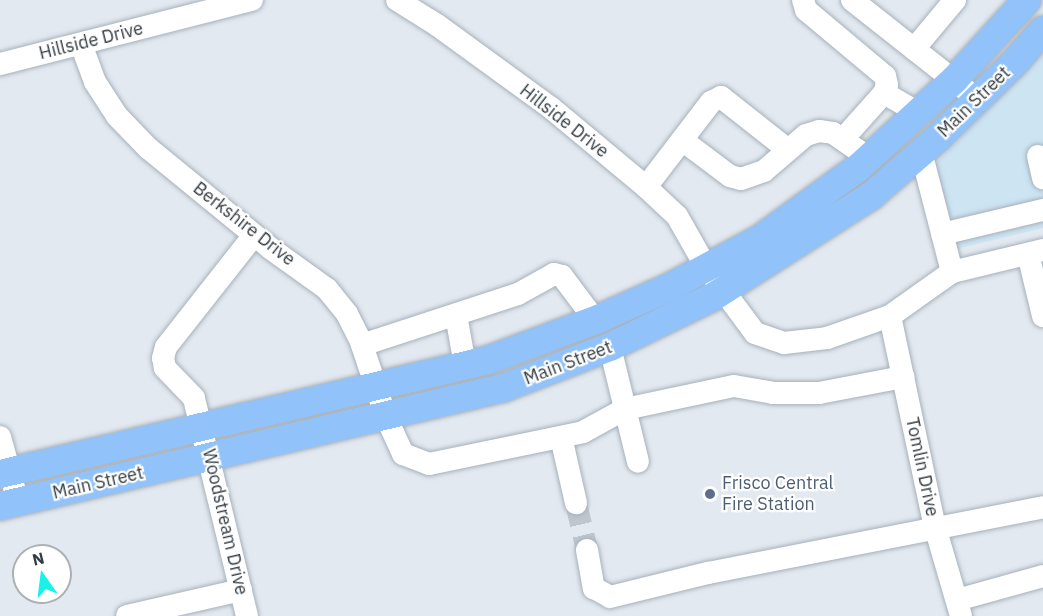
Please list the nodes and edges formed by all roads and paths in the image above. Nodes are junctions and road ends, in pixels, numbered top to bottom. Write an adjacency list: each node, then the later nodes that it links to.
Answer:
1 (252, 0): 8 (street, Hillside Drive)
2 (397, 0): 22 (street, Hillside Drive)
3 (803, 0): 12 (street)
4 (852, 0): 9 (street)
5 (955, 0): 9 (street)
6 (1027, 0): 11 (main road, Main Street)
7 (1043, 30): 13 (main road, Main Street)
8 (81, 44): 10 (street, Hillside Drive); 25 (street, Berkshire Drive)
9 (914, 49): 11 (street)
10 (0, 64)
11 (954, 80): 13 (street); 14 (main road, Main Street)
12 (884, 93): 14 (street); 15 (street)
13 (977, 99): 18 (main road, Main Street)
14 (918, 113): 20 (main road, Main Street)
15 (843, 139): 17 (street); 20 (street)
16 (682, 140): 17 (street); 17 (street); 22 (street)
17 (788, 150)
18 (921, 152): 24 (street); 29 (main road, Main Street)
19 (1038, 156): 21 (street)
20 (869, 159): 27 (main road, Main Street)
21 (1043, 178)
22 (646, 187): 27 (street, Hillside Drive)
23 (1043, 210): 24 (street)
24 (942, 234): 28 (street)
25 (254, 235): 34 (street, Berkshire Drive); 41 (street, Woodstream Drive)
26 (1036, 252): 28 (street); 32 (street)
27 (706, 267): 29 (street, Hillside Drive); 33 (main road, Main Street)
28 (952, 272): 31 (street, Hillside Drive)
29 (723, 291): 31 (street, Hillside Drive); 35 (main road, Main Street)
30 (456, 315): 33 (street); 34 (street); 36 (street)
31 (890, 316): 37 (street, Tomlin Drive)
32 (1043, 316)
33 (595, 320): 36 (main road, Main Street)
34 (363, 345): 38 (street, Berkshire Drive)
35 (610, 347): 39 (street); 40 (main road, Main Street)
36 (465, 366): 38 (main road, Main Street)
37 (903, 377): 39 (street, Berkshire Drive); 50 (street, Tomlin Drive)
38 (378, 387): 40 (street, Berkshire Drive); 41 (main road, Main Street)
39 (625, 409): 42 (street, Berkshire Drive); 45 (street)
40 (386, 417): 42 (street, Berkshire Drive); 44 (main road, Main Street)
41 (202, 428): 44 (street, Woodstream Drive); 46 (main road, Main Street)
42 (561, 436): 47 (street)
43 (0, 437): 46 (street)
44 (209, 457): 48 (main road, Main Street); 53 (street, Woodstream Drive)
45 (638, 462)
46 (5, 473): 48 (street)
47 (576, 503)
48 (9, 504)
49 (1043, 507): 50 (street)
50 (935, 527): 51 (street); 54 (street, Tomlin Drive)
51 (587, 550)
52 (1043, 576): 54 (street)
53 (241, 590): 55 (street); 56 (street, Woodstream Drive)
54 (959, 608)
55 (127, 616)
56 (247, 616)

